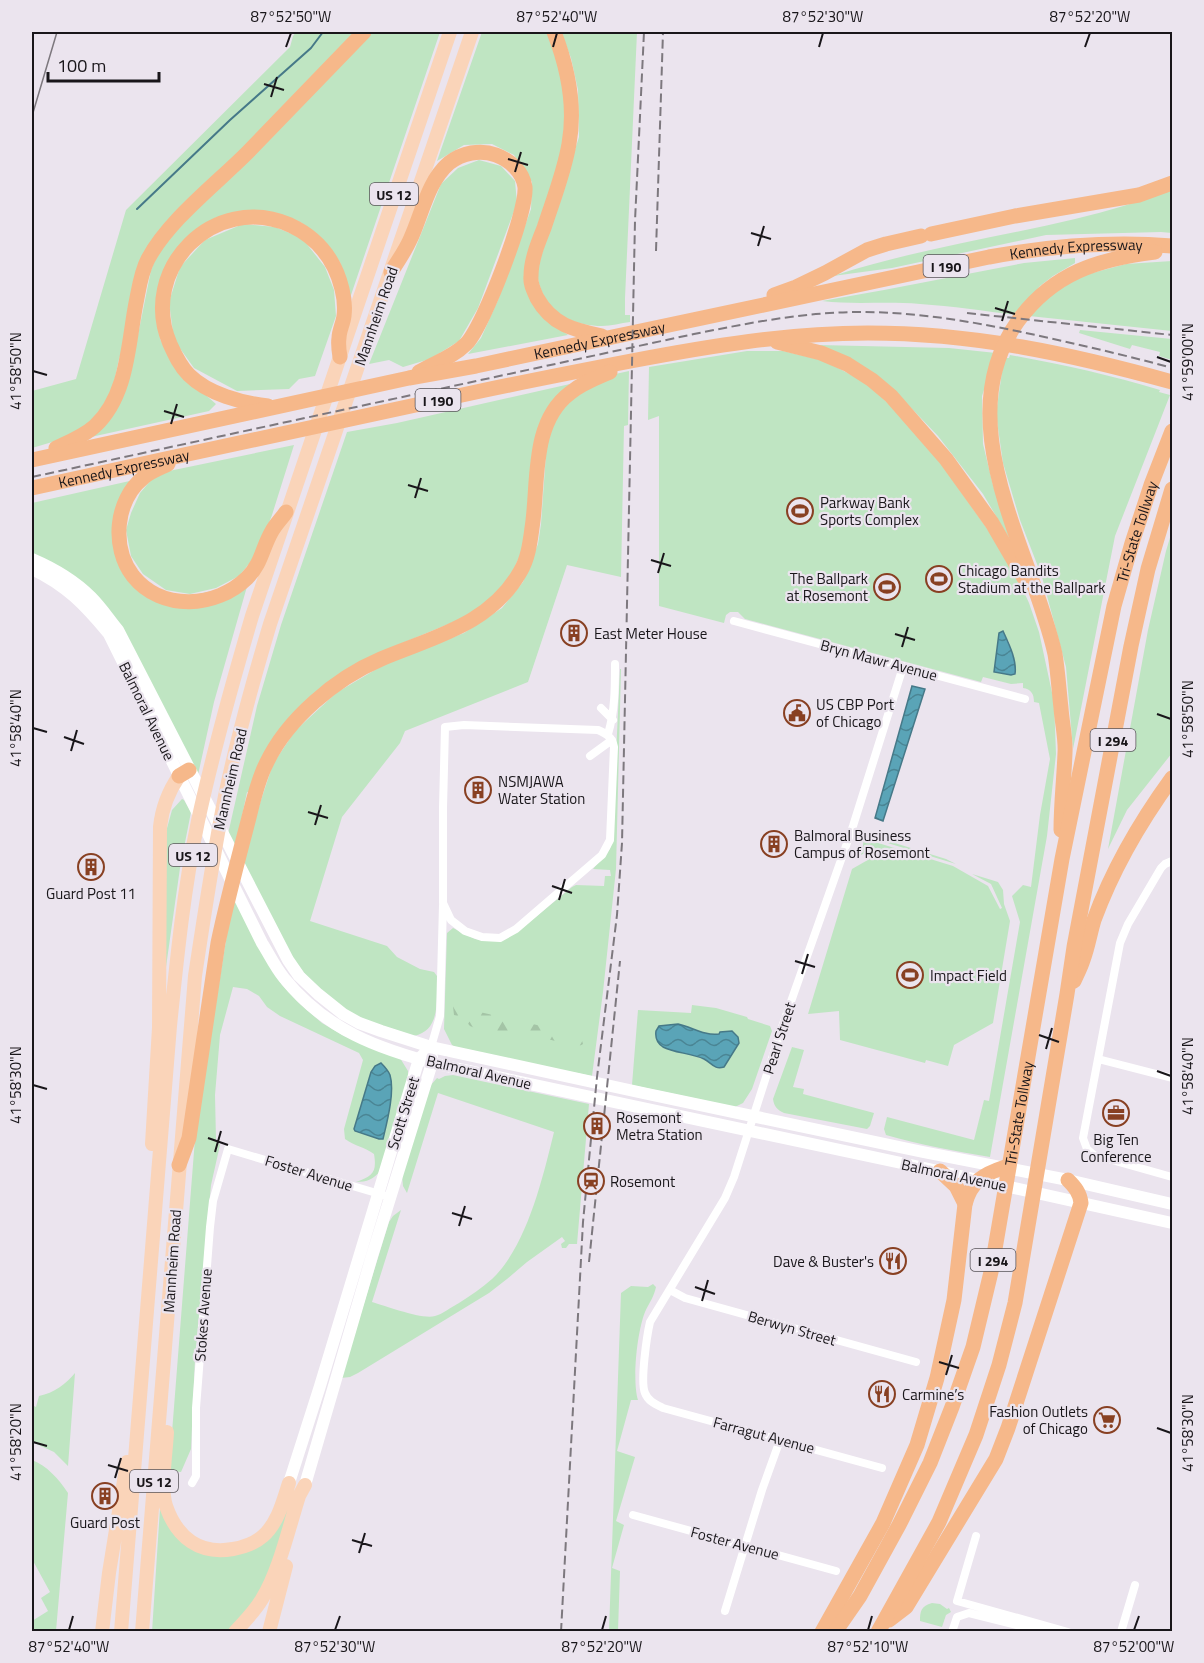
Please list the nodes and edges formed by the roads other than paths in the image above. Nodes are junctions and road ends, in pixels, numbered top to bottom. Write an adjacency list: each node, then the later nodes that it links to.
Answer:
1 (363, 32): 18 (highway)
2 (450, 32): 11 (main road, Mannheim Road / US 12)
3 (472, 32): 7 (main road, Mannheim Road / US 12)
4 (554, 32): 9 (highway)
5 (1173, 183): 8 (highway)
6 (1173, 248): 8 (highway, Kennedy Expressway / I 190); 24 (highway)
7 (391, 272): 13 (highway); 47 (main road, Mannheim Road / US 12)
8 (723, 314): 9 (highway, Kennedy Expressway / I 190)
9 (608, 337): 13 (highway, Kennedy Expressway / I 190)
10 (762, 339): 12 (highway, Kennedy Expressway / I 190); 14 (highway, Kennedy Expressway / I 190); 24 (highway)
11 (340, 357): 15 (highway); 21 (main road, Mannheim Road / US 12)
12 (642, 359): 17 (highway, Kennedy Expressway / I 190); 47 (highway)
13 (409, 378): 15 (highway, Kennedy Expressway / I 190)
14 (1167, 381)
15 (286, 405): 18 (highway, Kennedy Expressway / I 190)
16 (1173, 431): 35 (highway, Tri-State Tollway / I 294)
17 (235, 444): 19 (highway, Kennedy Expressway / I 190); 21 (highway)
18 (32, 460)
19 (32, 488)
20 (1173, 489): 38 (highway, Tri-State Tollway / I 294)
21 (286, 512): 58 (main road, Mannheim Road / US 12)
22 (32, 559): 33 (street, Balmoral Avenue)
23 (32, 569): 33 (street, Balmoral Avenue)
24 (1040, 606): 35 (highway)
25 (734, 621): 27 (street, Bryn Mawr Avenue)
26 (615, 664): 30 (street)
27 (903, 667): 28 (street, Bryn Mawr Avenue); 44 (street, Pearl Street)
28 (1025, 699)
29 (601, 708): 30 (street)
30 (612, 720): 31 (street)
31 (610, 737): 32 (street); 37 (street); 37 (street)
32 (590, 756)
33 (187, 775): 39 (street, Balmoral Avenue); 40 (street, Balmoral Avenue); 58 (main road)
34 (1173, 778): 38 (highway)
35 (1062, 859): 83 (highway, Tri-State Tollway / I 294)
36 (1173, 861): 41 (street)
37 (443, 903): 39 (street)
38 (1067, 994): 76 (highway, Tri-State Tollway / I 294)
39 (431, 1047): 40 (street, Scott Street); 42 (street, Scott Street); 44 (street, Balmoral Avenue)
40 (420, 1059): 42 (street, Balmoral Avenue); 53 (street, Scott Street)
41 (1098, 1062): 43 (street); 51 (street)
42 (432, 1063): 45 (street, Balmoral Avenue); 54 (street, Scott Street)
43 (1173, 1078)
44 (754, 1116): 45 (street, Pearl Street); 50 (street, Balmoral Avenue)
45 (750, 1130): 49 (street, Balmoral Avenue); 60 (street, Pearl Street)
46 (228, 1149): 53 (street, Foster Avenue); 67 (street, Stokes Avenue)
47 (179, 1166): 61 (main road, Mannheim Road / US 12)
48 (1005, 1167): 50 (highway); 52 (street, Balmoral Avenue)
49 (940, 1172): 50 (street, Balmoral Avenue); 56 (highway)
50 (985, 1175): 55 (street, Balmoral Avenue); 56 (highway)
51 (1173, 1177)
52 (1065, 1180): 55 (highway); 57 (street, Balmoral Avenue)
53 (378, 1194): 54 (street, Foster Avenue); 68 (street, Scott Street)
54 (391, 1198): 69 (street, Scott Street)
55 (1081, 1203): 59 (street, Balmoral Avenue); 76 (highway)
56 (966, 1204): 82 (highway)
57 (1173, 1204)
58 (155, 1208): 64 (main road, Mannheim Road / US 12)
59 (1173, 1223)
60 (669, 1290): 62 (street, Berwyn Street); 63 (street, Pearl Street)
61 (166, 1331): 68 (main road); 79 (main road, Mannheim Road / US 12)
62 (916, 1362)
63 (648, 1398): 65 (street, Farragut Avenue)
64 (138, 1426): 77 (main road); 78 (main road, Mannheim Road / US 12)
65 (780, 1440): 66 (street, Farragut Avenue); 72 (street)
66 (882, 1468)
67 (192, 1483)
68 (289, 1483)
69 (305, 1485): 80 (main road); 81 (main road)
70 (633, 1515): 72 (street, Foster Avenue)
71 (976, 1536): 86 (street)
72 (744, 1546): 73 (street, Foster Avenue); 75 (street)
73 (836, 1571)
74 (1135, 1585): 87 (street)
75 (725, 1611)
76 (880, 1629)
77 (102, 1632)
78 (121, 1632)
79 (142, 1632)
80 (235, 1632)
81 (269, 1632)
82 (822, 1632)
83 (835, 1632)
84 (952, 1632): 85 (street)
85 (1044, 1632)
86 (1068, 1632)
87 (1120, 1632)

